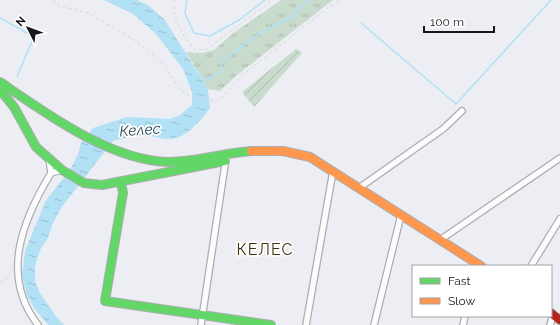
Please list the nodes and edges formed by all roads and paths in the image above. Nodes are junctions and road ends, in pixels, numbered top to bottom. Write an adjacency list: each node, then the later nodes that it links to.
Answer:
1 (53, 0): 4 (path)
2 (175, 0): 3 (path)
3 (273, 0)
4 (341, 0)
5 (0, 82): 11 (street)
6 (0, 90): 10 (street)
7 (462, 111): 17 (street)
8 (226, 158): 11 (street); 13 (street); 14 (street); 25 (street)
9 (560, 158): 20 (street)
10 (49, 159): 12 (street); 15 (street)
11 (178, 161): 13 (street)
12 (62, 170): 15 (street); 16 (street)
13 (178, 171): 16 (street)
14 (332, 171): 17 (street); 30 (street)
15 (51, 173): 23 (street)
16 (121, 182): 25 (street)
17 (359, 188): 18 (street)
18 (401, 215): 20 (street); 31 (street)
19 (560, 219): 22 (street)
20 (440, 240): 21 (street)
21 (479, 265)
22 (532, 265)
23 (14, 266): 24 (path); 27 (street)
24 (0, 281)
25 (202, 315): 28 (street); 29 (street)
26 (555, 316): 32 (street)
27 (38, 325)
28 (201, 325)
29 (271, 325)
30 (306, 325)
31 (374, 325)
32 (550, 325)

